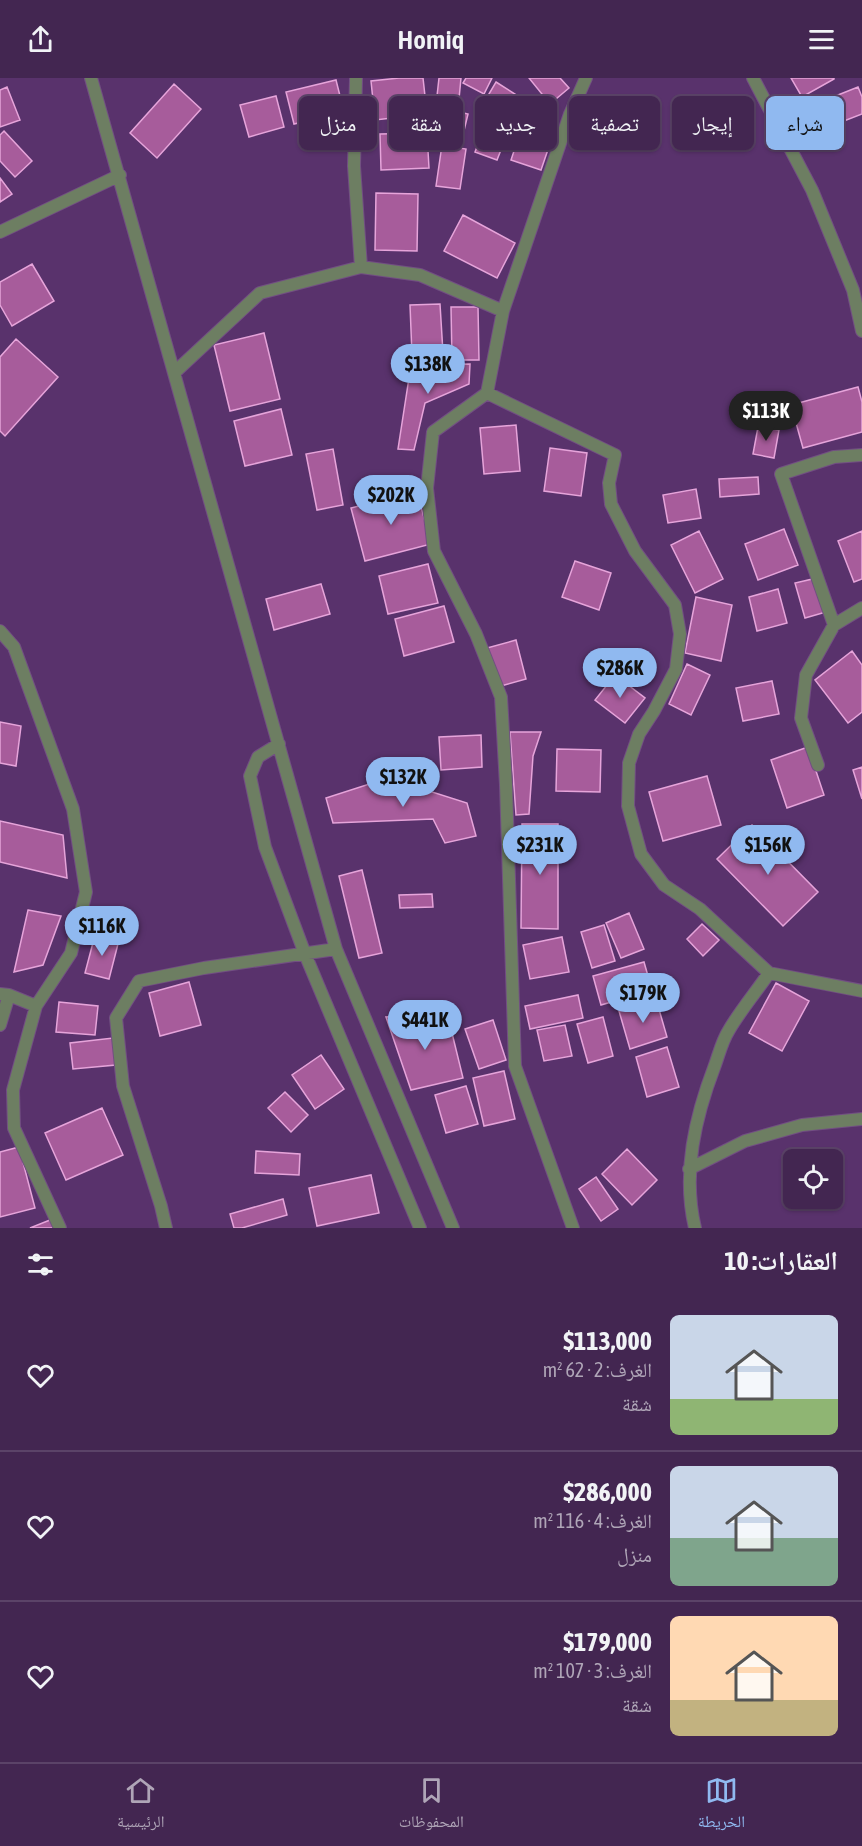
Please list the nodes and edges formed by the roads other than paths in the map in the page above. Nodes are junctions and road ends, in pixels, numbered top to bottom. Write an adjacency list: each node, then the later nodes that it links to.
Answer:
1 (92, 78): 5 (street)
2 (357, 78): 7 (street)
3 (586, 78): 8 (street)
4 (753, 78): 9 (street)
5 (120, 175): 6 (street); 10 (street)
6 (0, 232)
7 (361, 267): 8 (street); 10 (street)
8 (503, 311): 11 (street)
9 (862, 331)
10 (175, 372): 16 (street)
11 (487, 393): 20 (street); 31 (street)
12 (862, 454): 14 (street)
13 (862, 608): 14 (street)
14 (834, 625): 17 (street)
15 (0, 631): 23 (street)
16 (279, 744): 18 (street); 19 (street)
17 (818, 765)
18 (336, 949): 19 (street); 30 (street)
19 (305, 954): 28 (street); 29 (street)
20 (769, 974): 21 (street); 26 (street)
21 (862, 991)
22 (5, 994): 23 (street); 24 (street)
23 (36, 1006): 27 (street)
24 (0, 1025)
25 (862, 1119): 26 (street)
26 (689, 1168): 32 (street)
27 (60, 1228)
28 (166, 1228)
29 (420, 1228)
30 (453, 1228)
31 (573, 1228)
32 (695, 1228)

